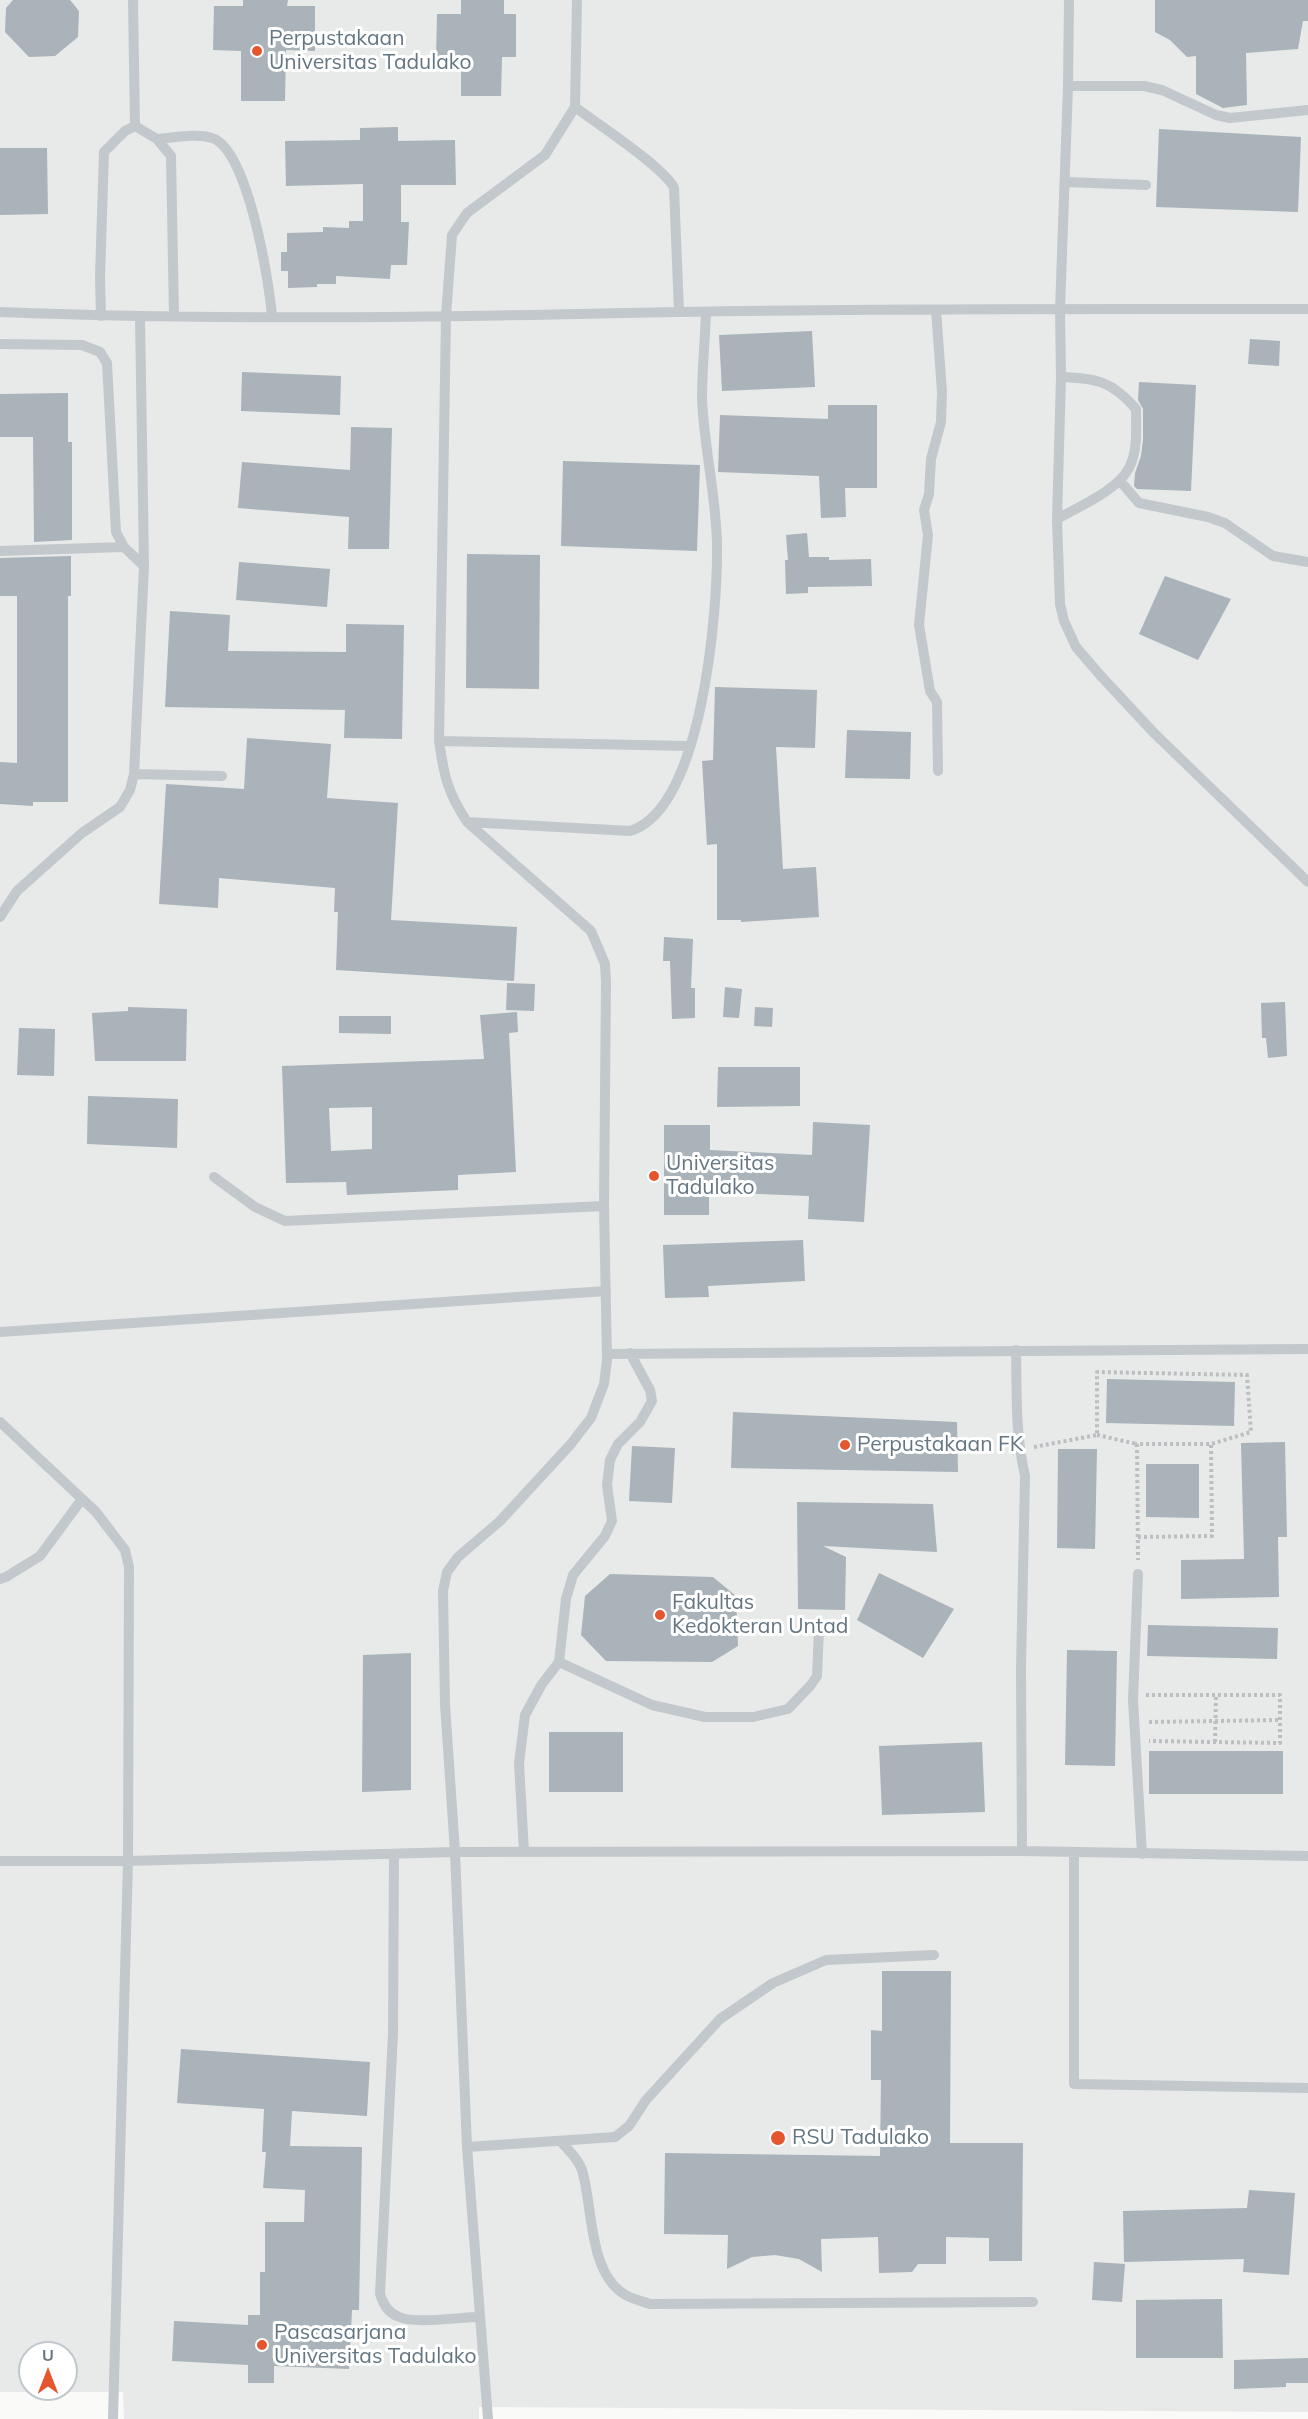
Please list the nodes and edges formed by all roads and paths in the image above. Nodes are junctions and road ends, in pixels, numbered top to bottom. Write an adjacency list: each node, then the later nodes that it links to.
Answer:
1 (133, 0): 7 (lane)
2 (577, 0): 5 (lane)
3 (1069, 0): 4 (lane)
4 (1068, 86): 6 (lane); 9 (lane)
5 (575, 107): 15 (lane); 21 (lane)
6 (1308, 110)
7 (135, 126): 8 (lane); 17 (lane)
8 (157, 139): 19 (lane); 20 (lane)
9 (1065, 182): 10 (lane); 13 (lane)
10 (1146, 185)
11 (1308, 309): 13 (lane)
12 (936, 310): 13 (lane); 16 (lane); 32 (lane)
13 (1060, 310): 23 (lane)
14 (0, 312): 17 (lane)
15 (679, 312): 16 (lane); 21 (lane)
16 (706, 312): 31 (lane)
17 (101, 316): 18 (lane)
18 (140, 316): 19 (lane); 29 (lane)
19 (174, 316): 20 (lane)
20 (272, 316): 21 (lane)
21 (446, 316): 30 (lane)
22 (0, 344): 26 (lane)
23 (1061, 377): 24 (lane); 25 (lane)
24 (1120, 481): 25 (lane); 28 (lane)
25 (1057, 519): 36 (lane)
26 (124, 547): 27 (lane); 29 (lane)
27 (0, 551)
28 (1308, 562)
29 (144, 566): 33 (lane)
30 (439, 741): 31 (lane); 35 (lane)
31 (689, 746): 35 (lane)
32 (938, 771)
33 (134, 774): 34 (lane); 37 (lane)
34 (222, 776)
35 (467, 822): 39 (lane)
36 (1308, 882)
37 (0, 917)
38 (214, 1177): 39 (lane)
39 (604, 1206): 40 (lane)
40 (606, 1291): 41 (lane); 45 (lane)
41 (0, 1332)
42 (1308, 1348): 43 (lane)
43 (1016, 1350): 44 (lane); 50 (lane)
44 (630, 1353): 45 (lane); 56 (lane)
45 (607, 1354): 65 (lane)
46 (0, 1422): 51 (lane)
47 (1097, 1435): 48 (path); 49 (path); 50 (path)
48 (1137, 1444): 49 (path); 52 (path)
49 (1211, 1444): 52 (path)
50 (1019, 1450): 64 (lane)
51 (82, 1499): 54 (lane); 72 (lane)
52 (1138, 1537): 53 (path)
53 (1138, 1574): 57 (lane)
54 (0, 1579)
55 (819, 1629): 56 (lane)
56 (559, 1662): 66 (lane)
57 (1134, 1695): 58 (path); 61 (lane)
58 (1216, 1695): 59 (path); 60 (path)
59 (1281, 1720): 60 (path); 63 (path)
60 (1216, 1721): 61 (path); 63 (path)
61 (1134, 1723): 62 (lane)
62 (1136, 1741): 63 (path); 68 (lane)
63 (1215, 1742)
64 (1022, 1851): 66 (lane); 67 (lane)
65 (455, 1852): 66 (lane); 69 (lane); 76 (lane)
66 (524, 1852)
67 (1074, 1853): 68 (lane); 74 (lane)
68 (1142, 1854): 70 (lane)
69 (394, 1855): 72 (lane); 78 (lane)
70 (1308, 1856)
71 (0, 1861): 72 (lane)
72 (128, 1862): 79 (lane)
73 (934, 1955): 75 (lane)
74 (1308, 2088)
75 (560, 2140): 76 (lane); 77 (lane)
76 (467, 2147): 78 (lane)
77 (1033, 2302)
78 (479, 2317): 80 (lane)
79 (113, 2419)
80 (488, 2419)

